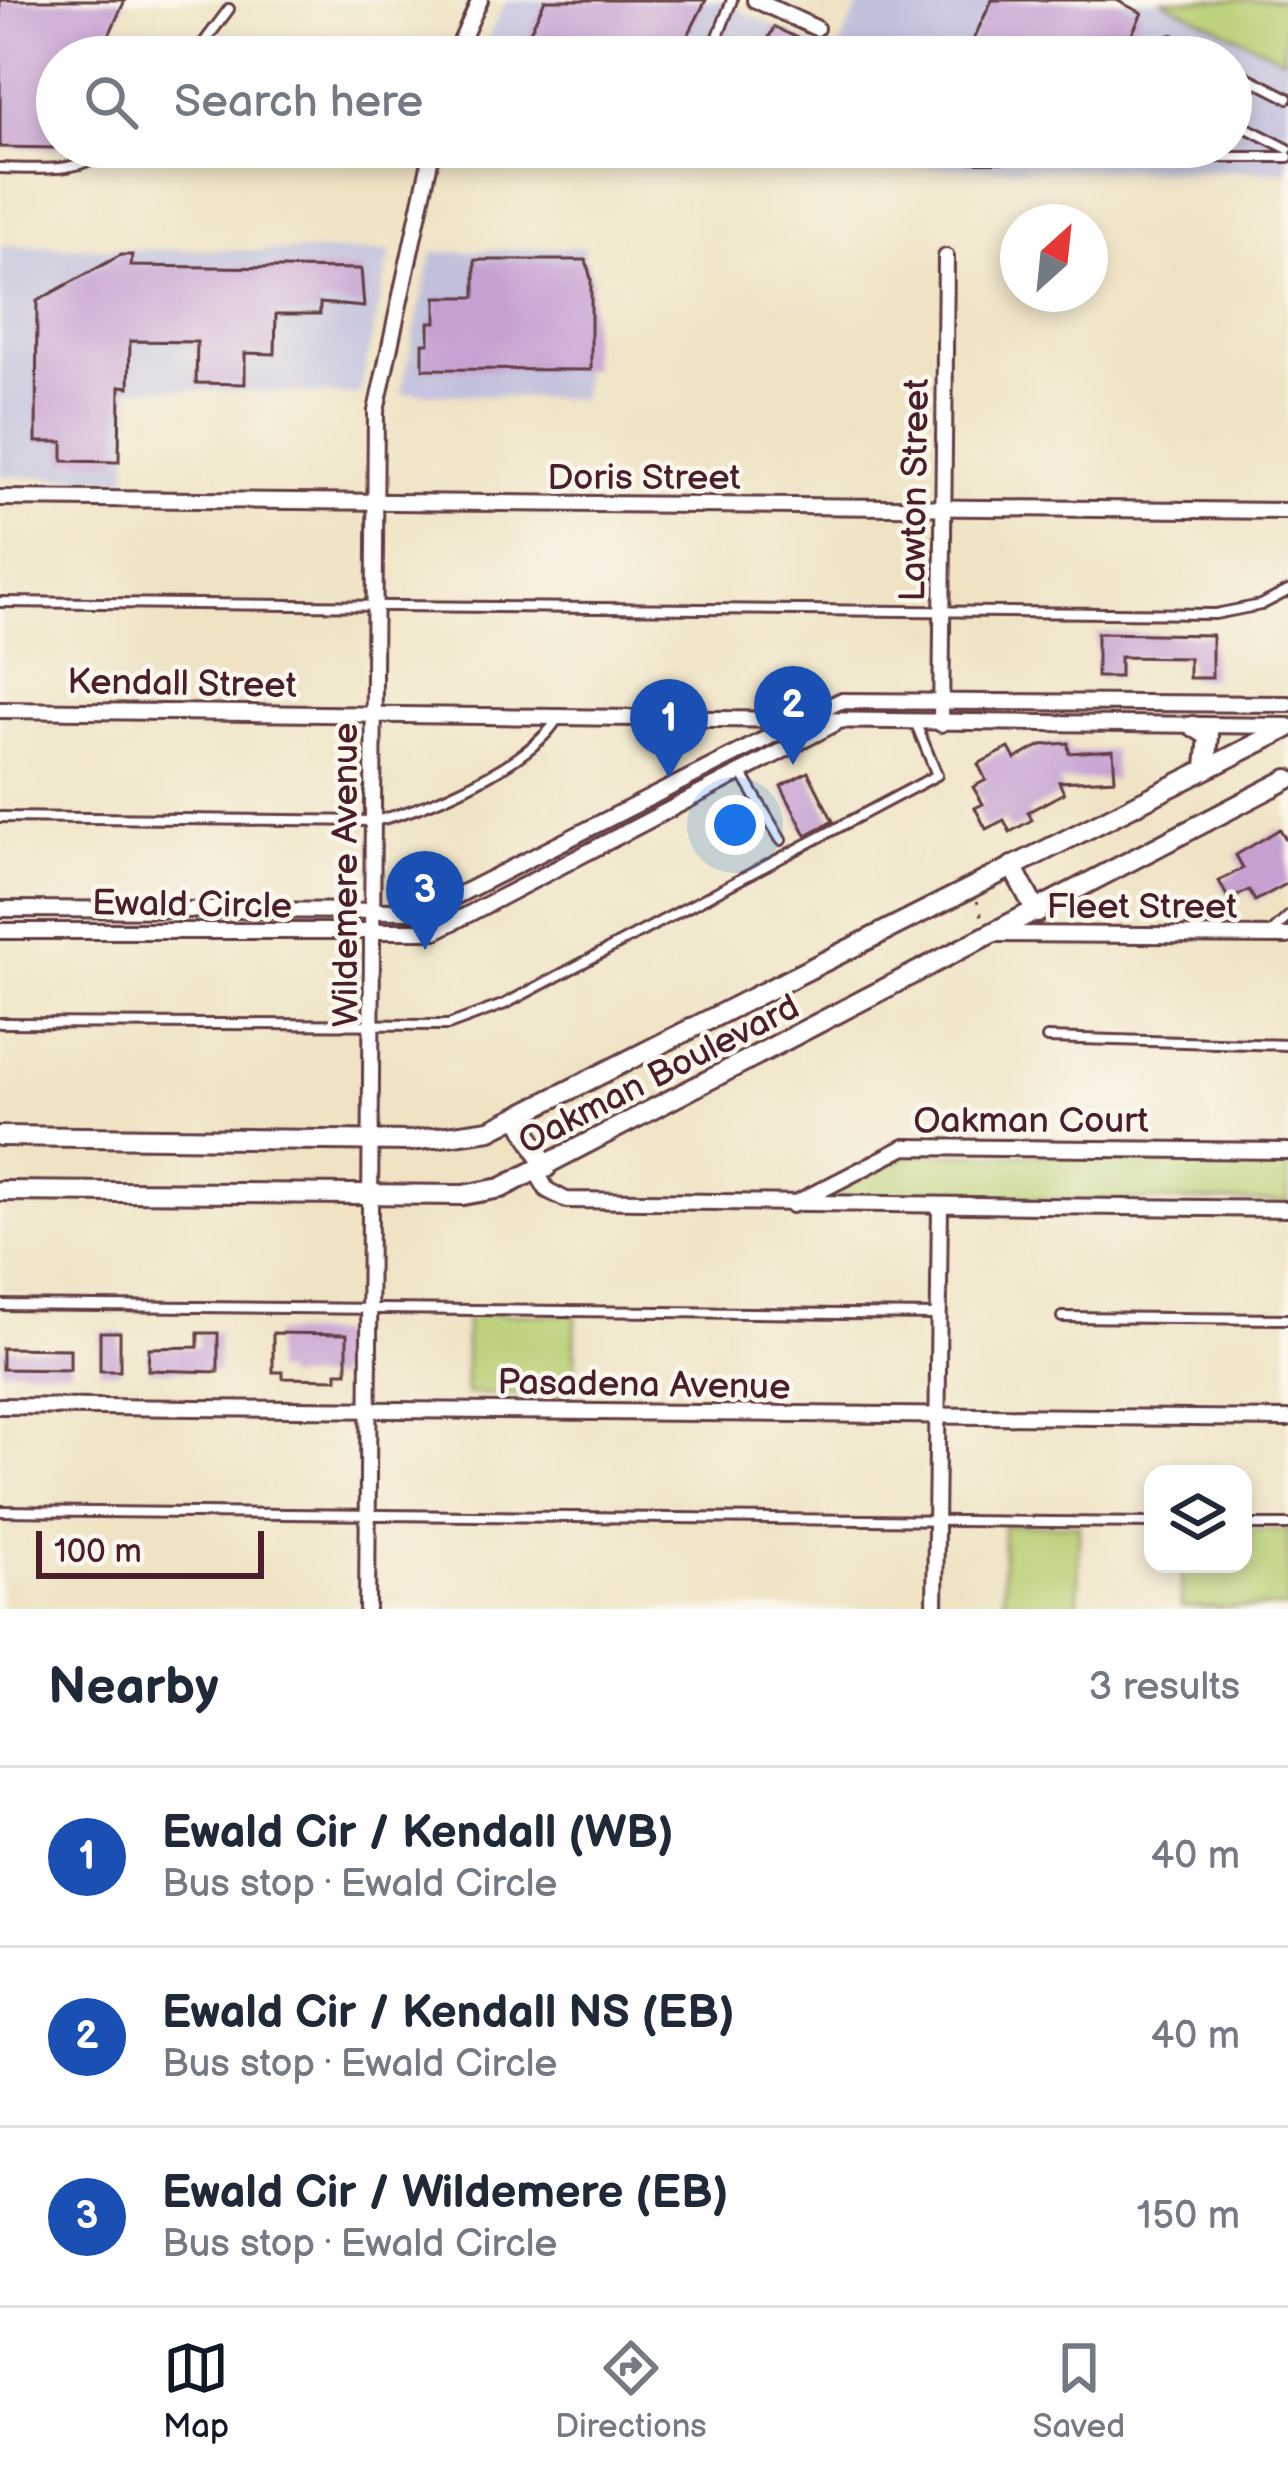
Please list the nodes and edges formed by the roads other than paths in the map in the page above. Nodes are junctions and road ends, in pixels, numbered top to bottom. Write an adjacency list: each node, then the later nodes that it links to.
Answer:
1 (480, 0): 7 (street)
2 (732, 0): 8 (lane)
3 (755, 0): 5 (street)
4 (229, 9): 6 (lane)
5 (816, 28)
6 (209, 36)
7 (464, 36)
8 (718, 36)
9 (1252, 80): 10 (lane)
10 (1288, 98)
11 (1252, 132): 12 (lane)
12 (1288, 153): 13 (lane)
13 (1252, 154)
14 (0, 168): 15 (lane)
15 (74, 168)
16 (428, 168): 19 (street, Wildemere Avenue)
17 (946, 257): 20 (street, Lawton Street)
18 (0, 499): 19 (street, Doris Street)
19 (374, 505): 20 (street, Doris Street); 24 (street, Wildemere Avenue)
20 (942, 508): 21 (street, Doris Street); 25 (street, Lawton Street)
21 (1288, 511)
22 (1288, 591): 25 (lane)
23 (0, 602): 24 (lane)
24 (374, 606): 25 (lane); 29 (street, Wildemere Avenue)
25 (942, 607): 26 (street, Lawton Street)
26 (941, 702): 27 (street, Kendall Street); 31 (street, Kendall Street); 34 (street, Lawton Street)
27 (1288, 704)
28 (0, 710): 29 (street, Kendall Street)
29 (375, 714): 30 (street, Kendall Street); 41 (street, Wildemere Avenue)
30 (559, 716): 31 (street, Kendall Street); 41 (lane)
31 (795, 719): 32 (street, Kendall Street); 45 (street, Ewald Circle)
32 (836, 723): 33 (street, Kendall Street); 38 (street, Ewald Circle)
33 (916, 724): 34 (street, Kendall Street); 54 (lane)
34 (941, 724): 35 (street, Kendall Street)
35 (1193, 726): 36 (street, Kendall Street); 37 (street)
36 (1288, 727): 37 (street, Oakman Boulevard)
37 (1206, 767): 43 (street, Oakman Boulevard)
38 (741, 773): 42 (lane); 50 (street, Ewald Circle)
39 (1288, 779): 46 (street, Oakman Boulevard)
40 (0, 817): 41 (lane)
41 (374, 821): 45 (street, Wildemere Avenue)
42 (781, 839)
43 (1012, 866): 46 (street); 57 (street, Oakman Boulevard)
44 (0, 909): 45 (street, Ewald Circle)
45 (374, 913): 50 (street, Wildemere Avenue)
46 (1036, 913): 49 (street, Oakman Boulevard)
47 (1288, 917): 51 (lane)
48 (0, 931): 50 (street, Ewald Circle)
49 (991, 931): 51 (street, Fleet Street); 61 (street, Oakman Boulevard)
50 (373, 935): 54 (street, Wildemere Avenue)
51 (1269, 935): 52 (street, Fleet Street)
52 (1288, 936)
53 (0, 1023): 54 (lane)
54 (373, 1026): 59 (street, Wildemere Avenue)
55 (1047, 1038): 56 (lane)
56 (1288, 1045)
57 (520, 1119): 59 (street, Oakman Boulevard); 61 (street)
58 (0, 1136): 59 (street, Oakman Boulevard)
59 (372, 1140): 63 (street, Wildemere Avenue)
60 (1288, 1151): 65 (street, Oakman Court)
61 (541, 1171): 63 (street, Oakman Boulevard); 65 (street, Oakman Court)
62 (0, 1191): 63 (street, Oakman Boulevard)
63 (371, 1195): 68 (street, Wildemere Avenue)
64 (940, 1206): 65 (street, Oakman Court); 66 (street, Oakman Court); 69 (street)
65 (788, 1207)
66 (1288, 1209)
67 (0, 1305): 68 (lane)
68 (370, 1309): 69 (lane); 73 (street, Wildemere Avenue)
69 (938, 1315): 74 (street)
70 (1062, 1318): 71 (lane)
71 (1288, 1318)
72 (0, 1406): 73 (street, Pasadena Avenue)
73 (369, 1409): 74 (street, Pasadena Avenue); 77 (street, Wildemere Avenue)
74 (935, 1416): 75 (street, Pasadena Avenue); 78 (street)
75 (1288, 1419)
76 (0, 1511): 77 (lane)
77 (368, 1515): 78 (lane); 82 (street, Wildemere Avenue)
78 (935, 1520): 79 (lane); 83 (street)
79 (1144, 1523)
80 (1252, 1525): 81 (lane)
81 (1288, 1526)
82 (368, 1609)
83 (934, 1609)

